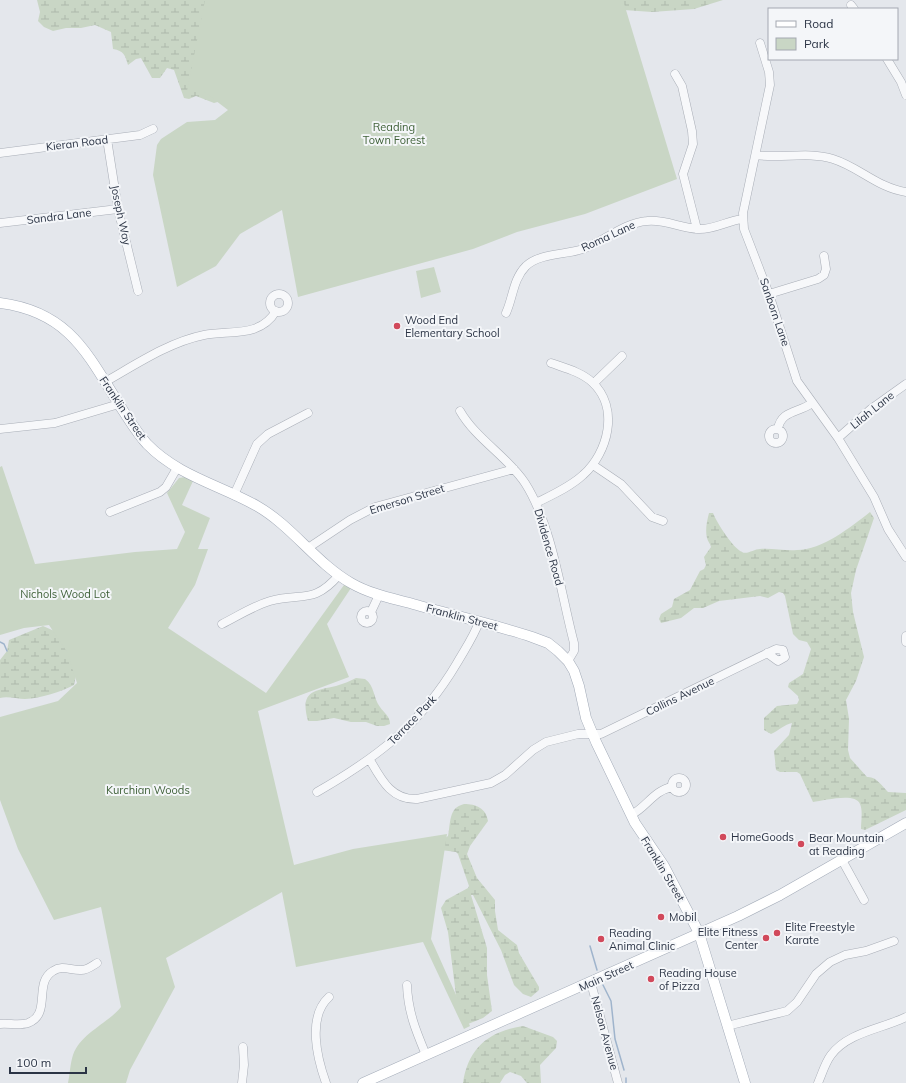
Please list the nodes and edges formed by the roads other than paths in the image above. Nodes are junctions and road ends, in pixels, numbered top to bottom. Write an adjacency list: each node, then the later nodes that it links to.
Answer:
1 (760, 43): 8 (street, Sanborn Lane)
2 (888, 60): 4 (street)
3 (675, 74): 13 (street)
4 (906, 95)
5 (153, 128): 6 (street, Kieran Road)
6 (107, 139): 7 (street, Kieran Road); 10 (street, Joseph Way)
7 (0, 152)
8 (756, 156): 9 (street); 11 (street, Sanborn Lane)
9 (906, 192)
10 (118, 209): 12 (street, Sandra Lane); 15 (street, Joseph Way)
11 (742, 219): 13 (street, Roma Lane); 16 (street, Sanborn Lane)
12 (0, 223)
13 (697, 229): 19 (street, Roma Lane)
14 (824, 256): 16 (street)
15 (138, 291)
16 (769, 294): 25 (street, Sanborn Lane)
17 (0, 303): 22 (main road, Franklin Street)
18 (276, 311): 22 (street)
19 (506, 313)
20 (622, 356): 23 (street)
21 (551, 363): 23 (street)
22 (105, 382): 26 (main road, Franklin Street)
23 (594, 383): 32 (street)
24 (906, 384): 31 (street, Lilah Lane)
25 (812, 403): 30 (street); 31 (street, Sanborn Lane)
26 (119, 404): 29 (street); 33 (main road, Franklin Street)
27 (460, 410): 34 (street, Dividence Road)
28 (308, 413): 35 (street)
29 (0, 429)
30 (778, 429)
31 (838, 438): 40 (street, Sanborn Lane)
32 (593, 465): 36 (street); 38 (street)
33 (177, 468): 35 (main road, Franklin Street); 37 (street)
34 (514, 468): 36 (street, Dividence Road); 39 (street, Emerson Street)
35 (234, 494): 39 (main road, Franklin Street)
36 (536, 503): 49 (street, Dividence Road)
37 (110, 512)
38 (663, 521)
39 (308, 548): 41 (main road, Franklin Street)
40 (906, 557)
41 (339, 575): 42 (main road, Franklin Street); 45 (street)
42 (379, 595): 43 (street); 44 (main road, Franklin Street)
43 (372, 612)
44 (478, 622): 49 (main road, Franklin Street); 51 (street, Terrace Park)
45 (222, 624)
46 (906, 636): 47 (street)
47 (906, 642)
48 (767, 653): 50 (street, Collins Avenue)
49 (568, 661): 50 (main road, Franklin Street)
50 (592, 735): 51 (street, Collins Avenue); 54 (main road, Franklin Street)
51 (370, 760): 53 (street, Terrace Park)
52 (672, 787): 54 (street)
53 (317, 792)
54 (631, 815): 58 (main road, Franklin Street)
55 (906, 823): 56 (main road, Main Street)
56 (842, 860): 57 (street); 58 (main road, Main Street)
57 (864, 900)
58 (699, 933): 61 (main road, Main Street); 66 (main road, Franklin Street)
59 (894, 941): 66 (street)
60 (97, 963): 65 (street)
61 (591, 983): 68 (main road, Main Street); 72 (street, Nelson Avenue)
62 (406, 985): 68 (street)
63 (329, 997): 70 (street)
64 (906, 1017): 74 (street)
65 (0, 1024)
66 (727, 1026): 73 (main road, Franklin Street)
67 (243, 1047): 69 (street)
68 (426, 1056): 71 (main road, Main Street)
69 (242, 1083)
70 (326, 1083)
71 (363, 1083)
72 (618, 1083)
73 (745, 1083)
74 (818, 1083)

